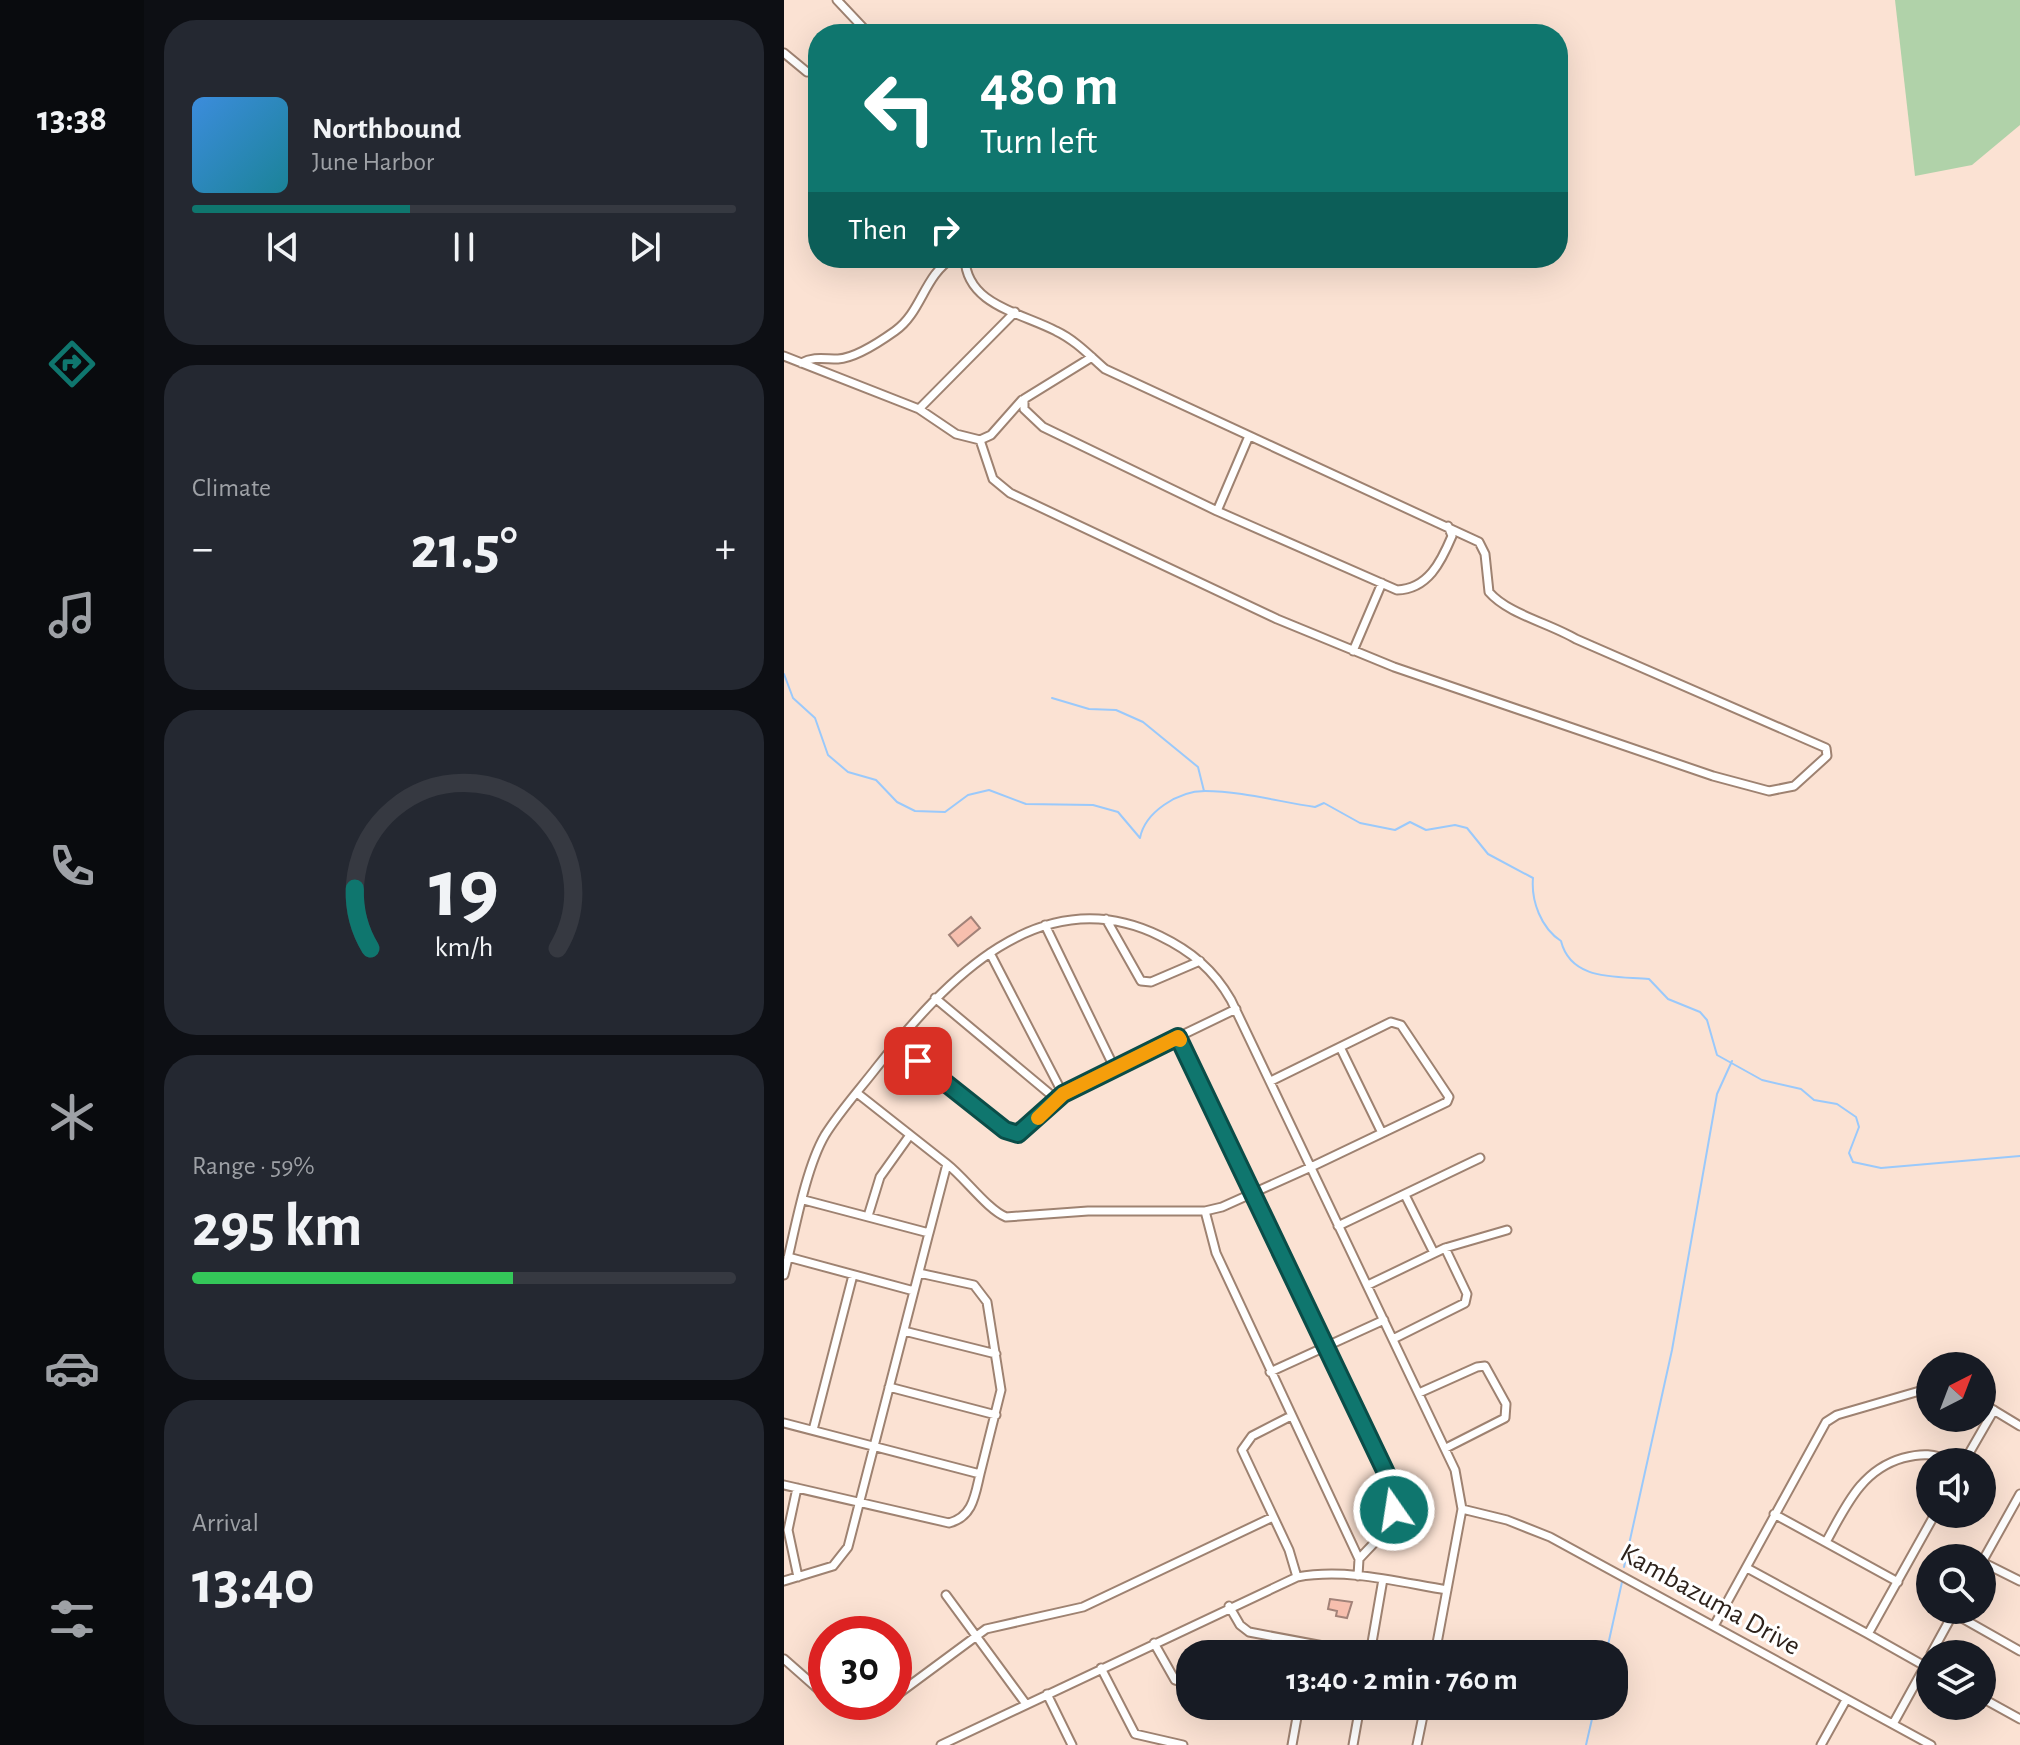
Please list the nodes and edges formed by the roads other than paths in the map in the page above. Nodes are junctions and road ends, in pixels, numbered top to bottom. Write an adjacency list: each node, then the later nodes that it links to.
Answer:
1 (837, 0): 2 (street)
2 (860, 24)
3 (784, 53): 4 (street)
4 (807, 72)
5 (940, 268): 10 (street)
6 (965, 268): 7 (street)
7 (1015, 312): 9 (street); 12 (street)
8 (784, 356): 10 (street)
9 (1092, 357): 11 (street); 13 (street)
10 (801, 363): 12 (street)
11 (1024, 399): 14 (street); 15 (street)
12 (919, 409): 14 (street)
13 (1249, 436): 15 (street); 16 (street)
14 (980, 440): 18 (street)
15 (1217, 511): 17 (street)
16 (1448, 526): 17 (street); 18 (street)
17 (1382, 583): 18 (street)
18 (1353, 651)
19 (1106, 919): 20 (street); 22 (street); 22 (street)
20 (1045, 925): 21 (street); 28 (street)
21 (990, 953): 23 (street); 31 (street)
22 (1200, 961): 24 (street)
23 (935, 998): 26 (street); 31 (street)
24 (1236, 1009): 25 (street); 29 (street)
25 (1178, 1037): 28 (street); 37 (street)
26 (896, 1043): 30 (street); 31 (street)
27 (1340, 1047): 29 (street); 32 (street); 32 (street)
28 (1114, 1067): 31 (street)
29 (1271, 1081): 36 (street)
30 (857, 1093): 33 (street); 39 (street)
31 (1060, 1096)
32 (1382, 1133): 36 (street)
33 (910, 1135): 35 (street); 41 (street)
34 (1480, 1158): 38 (street)
35 (947, 1164): 40 (street); 44 (street)
36 (1311, 1167): 37 (street); 42 (street)
37 (1252, 1193): 40 (street); 56 (street)
38 (1405, 1195): 42 (street); 46 (street)
39 (804, 1200): 41 (street); 47 (street)
40 (1205, 1211): 58 (street)
41 (868, 1216): 44 (street)
42 (1338, 1226): 51 (street)
43 (1507, 1230): 45 (street)
44 (929, 1233): 48 (street)
45 (1445, 1248): 46 (street); 55 (street)
46 (1434, 1253): 51 (street)
47 (788, 1257): 49 (street); 50 (street)
48 (919, 1273): 52 (street); 57 (street)
49 (784, 1275)
50 (853, 1275): 52 (street); 67 (street)
51 (1368, 1285): 53 (street)
52 (914, 1291): 54 (street)
53 (1384, 1320): 55 (street); 56 (street)
54 (904, 1331): 57 (street); 59 (street)
55 (1393, 1339): 61 (street)
56 (1325, 1347): 58 (street); 82 (street)
57 (996, 1354): 63 (street)
58 (1270, 1372): 64 (street)
59 (889, 1387): 63 (street); 68 (street)
60 (1916, 1392): 77 (street)
61 (1419, 1393): 69 (street); 69 (street)
62 (1996, 1411): 66 (street)
63 (996, 1415): 71 (street)
64 (1291, 1416): 78 (street); 82 (street)
65 (784, 1423): 67 (street)
66 (2020, 1426)
67 (813, 1430): 68 (street)
68 (873, 1445): 71 (street); 75 (street)
69 (1446, 1448): 76 (street)
70 (1916, 1456): 80 (street)
71 (980, 1474): 75 (street)
72 (784, 1485): 73 (street)
73 (797, 1488): 75 (street); 86 (street)
74 (2020, 1496): 81 (street)
75 (859, 1503): 86 (street)
76 (1462, 1509): 92 (street); 96 (street, Kambazuma Drive)
77 (1774, 1514): 80 (street); 83 (street)
78 (1273, 1517): 87 (street); 98 (street)
79 (1927, 1528): 91 (street)
80 (1826, 1542): 91 (street)
81 (1992, 1544)
82 (1359, 1559): 85 (street)
83 (1747, 1568): 96 (street); 97 (street)
84 (1996, 1569): 90 (street)
85 (1358, 1576): 87 (street); 88 (street)
86 (798, 1577): 89 (street)
87 (1297, 1577): 94 (street)
88 (1383, 1579): 92 (street); 100 (street)
89 (784, 1581)
90 (2020, 1581)
91 (1898, 1582): 97 (street)
92 (1447, 1590): 101 (street)
93 (946, 1595): 98 (street)
94 (1229, 1606): 99 (street); 102 (street)
95 (1974, 1624): 103 (street)
96 (1714, 1626): 112 (street, Kambazuma Drive)
97 (1868, 1634): 105 (street)
98 (976, 1635): 109 (street); 113 (street)
99 (1287, 1640)
100 (1371, 1640)
101 (1438, 1640)
102 (1154, 1643): 106 (street); 108 (street)
103 (2020, 1651)
104 (784, 1659): 107 (street)
105 (1916, 1661)
106 (1101, 1668): 111 (street); 122 (street)
107 (808, 1680)
108 (1176, 1680)
109 (912, 1683)
110 (1916, 1687): 119 (street)
111 (1047, 1694): 113 (street); 121 (street)
112 (1846, 1700): 119 (street, Kambazuma Drive); 126 (street)
113 (1026, 1704): 120 (street)
114 (1996, 1706): 115 (street)
115 (2020, 1719)
116 (1296, 1720): 123 (street)
117 (1357, 1720): 124 (street)
118 (1422, 1720): 125 (street)
119 (1893, 1724): 127 (street, Kambazuma Drive)
120 (941, 1745)
121 (1072, 1745)
122 (1183, 1745)
123 (1292, 1745)
124 (1353, 1745)
125 (1417, 1745)
126 (1821, 1745)
127 (1931, 1745)

